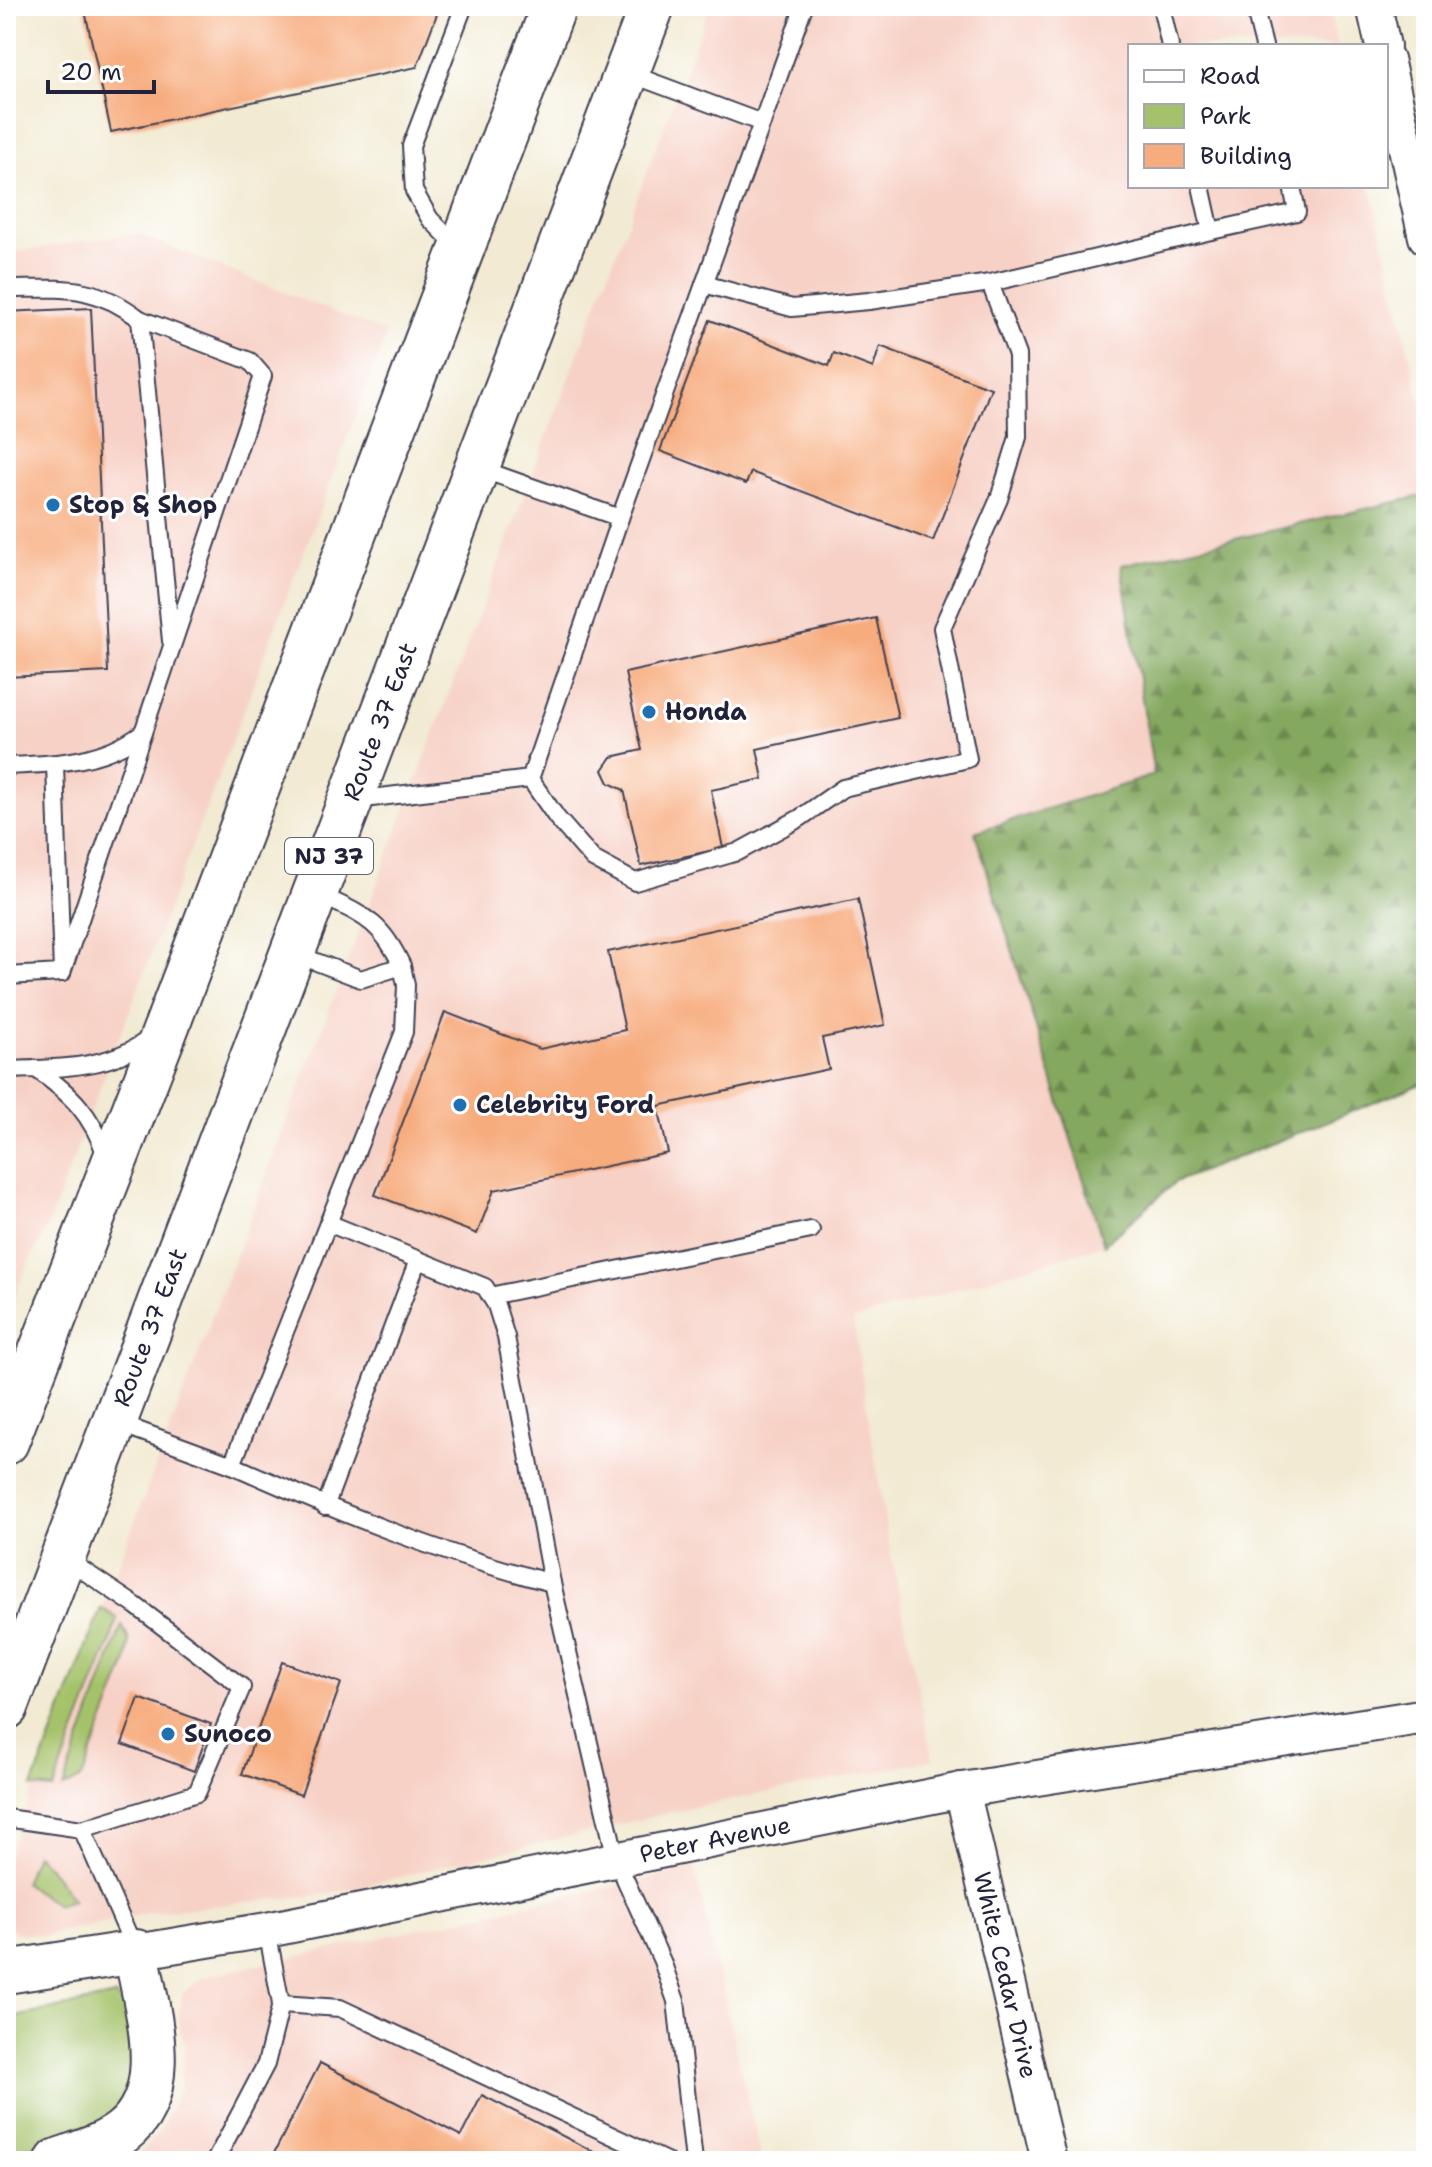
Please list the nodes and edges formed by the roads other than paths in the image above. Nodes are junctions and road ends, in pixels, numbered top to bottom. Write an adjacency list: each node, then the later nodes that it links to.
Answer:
1 (464, 6): 18 (lane)
2 (554, 6): 18 (highway)
3 (652, 6): 12 (highway, Route 37 East / NJ 37)
4 (804, 6): 13 (lane)
5 (1161, 6): 8 (lane)
6 (1254, 6): 9 (lane)
7 (1374, 6): 10 (street)
8 (1170, 44)
9 (1264, 44)
10 (1383, 44)
11 (1388, 68): 17 (street)
12 (627, 72): 13 (lane); 23 (highway, Route 37 East / NJ 37)
13 (762, 123): 20 (lane)
14 (1201, 188): 16 (lane)
15 (1292, 188): 16 (lane)
16 (1211, 231): 19 (lane)
17 (1426, 237)
18 (461, 250): 36 (highway)
19 (990, 283): 20 (lane); 29 (lane)
20 (704, 284): 24 (lane)
21 (6, 289): 22 (lane)
22 (140, 319): 25 (lane); 25 (lane)
23 (475, 467): 24 (lane); 30 (highway, Route 37 East / NJ 37)
24 (620, 518): 29 (lane)
25 (172, 647): 26 (lane)
26 (144, 731): 27 (lane); 34 (lane)
27 (55, 764): 28 (lane); 34 (lane)
28 (6, 766)
29 (530, 779): 30 (lane)
30 (350, 800): 31 (highway, Route 37 East / NJ 37)
31 (315, 892): 32 (highway, Route 37 East / NJ 37); 33 (lane)
32 (291, 953): 33 (lane); 44 (highway, Route 37 East / NJ 37)
33 (402, 966): 40 (lane)
34 (62, 973): 35 (lane)
35 (6, 976)
36 (168, 1023): 37 (lane); 39 (highway)
37 (36, 1069): 38 (lane); 39 (lane)
38 (6, 1070)
39 (112, 1171): 45 (highway)
40 (328, 1223): 42 (lane); 46 (lane)
41 (811, 1230): 43 (lane)
42 (418, 1260): 43 (lane); 47 (lane)
43 (490, 1296): 49 (lane)
44 (114, 1421): 46 (lane); 48 (highway, Route 37 East / NJ 37)
45 (7, 1436)
46 (232, 1465): 47 (lane)
47 (325, 1507): 49 (lane)
48 (63, 1557): 50 (highway, Route 37 East / NJ 37); 54 (lane)
49 (552, 1583): 55 (lane)
50 (6, 1707)
51 (1426, 1716): 52 (street, Peter Avenue)
52 (962, 1790): 55 (street, Peter Avenue); 64 (street, White Cedar Drive)
53 (6, 1818): 54 (lane)
54 (82, 1829): 57 (lane)
55 (616, 1859): 56 (street, Peter Avenue); 63 (lane)
56 (267, 1930): 57 (street, Peter Avenue); 59 (lane)
57 (136, 1952): 58 (street, Peter Avenue); 60 (highway)
58 (6, 1972)
59 (281, 2004): 61 (lane); 62 (lane)
60 (58, 2161)
61 (215, 2161)
62 (666, 2161)
63 (694, 2161)
64 (1049, 2161)

